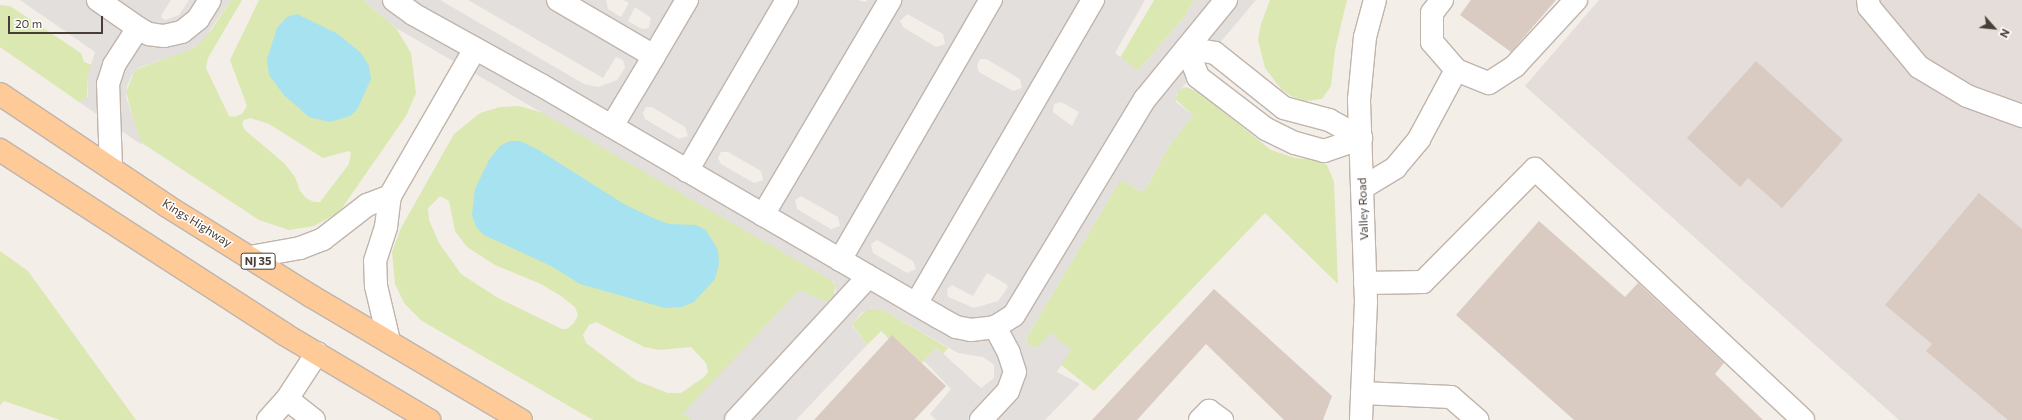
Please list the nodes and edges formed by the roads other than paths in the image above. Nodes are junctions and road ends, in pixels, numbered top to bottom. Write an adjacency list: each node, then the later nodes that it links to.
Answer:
1 (98, 0): 16 (street)
2 (210, 0): 16 (street)
3 (394, 0): 18 (street)
4 (558, 0): 15 (street)
5 (686, 0): 19 (street)
6 (787, 0): 27 (street)
7 (890, 0): 30 (street)
8 (991, 0): 32 (street)
9 (1094, 0): 35 (street)
10 (1226, 0): 17 (street)
11 (1375, 0): 24 (street, Valley Road)
12 (1442, 0): 20 (street)
13 (1576, 0): 20 (street)
14 (1868, 0): 22 (street)
15 (580, 6): 19 (street)
16 (138, 28): 26 (street)
17 (1187, 48): 24 (street); 24 (street); 36 (street)
18 (475, 49): 23 (street); 29 (street)
19 (654, 56): 23 (street)
20 (1456, 70): 28 (street)
21 (0, 94): 26 (main road, Kings Highway / NJ 35)
22 (2022, 116)
23 (612, 126): 27 (street)
24 (1361, 138): 28 (street, Valley Road)
25 (0, 150): 38 (main road)
26 (111, 168): 31 (main road, Kings Highway / NJ 35)
27 (687, 171): 30 (street)
28 (1362, 188): 34 (street, Valley Road)
29 (390, 196): 31 (street); 37 (street)
30 (763, 215): 32 (street)
31 (250, 256): 37 (main road, Kings Highway / NJ 35)
32 (840, 260): 33 (street)
33 (868, 277): 35 (street); 46 (street)
34 (1365, 283): 39 (street, Valley Road); 52 (street)
35 (916, 304): 36 (street)
36 (995, 327): 47 (street)
37 (389, 341): 45 (main road, Kings Highway / NJ 35)
38 (317, 354): 40 (street); 41 (main road)
39 (1362, 393): 50 (street, Valley Road); 51 (street)
40 (287, 399): 42 (street); 43 (street)
41 (405, 414): 44 (main road)
42 (268, 420)
43 (314, 420)
44 (429, 420)
45 (521, 420)
46 (736, 420)
47 (981, 420)
48 (1200, 420): 49 (street)
49 (1222, 420)
50 (1361, 420)
51 (1477, 420)
52 (1803, 420)

